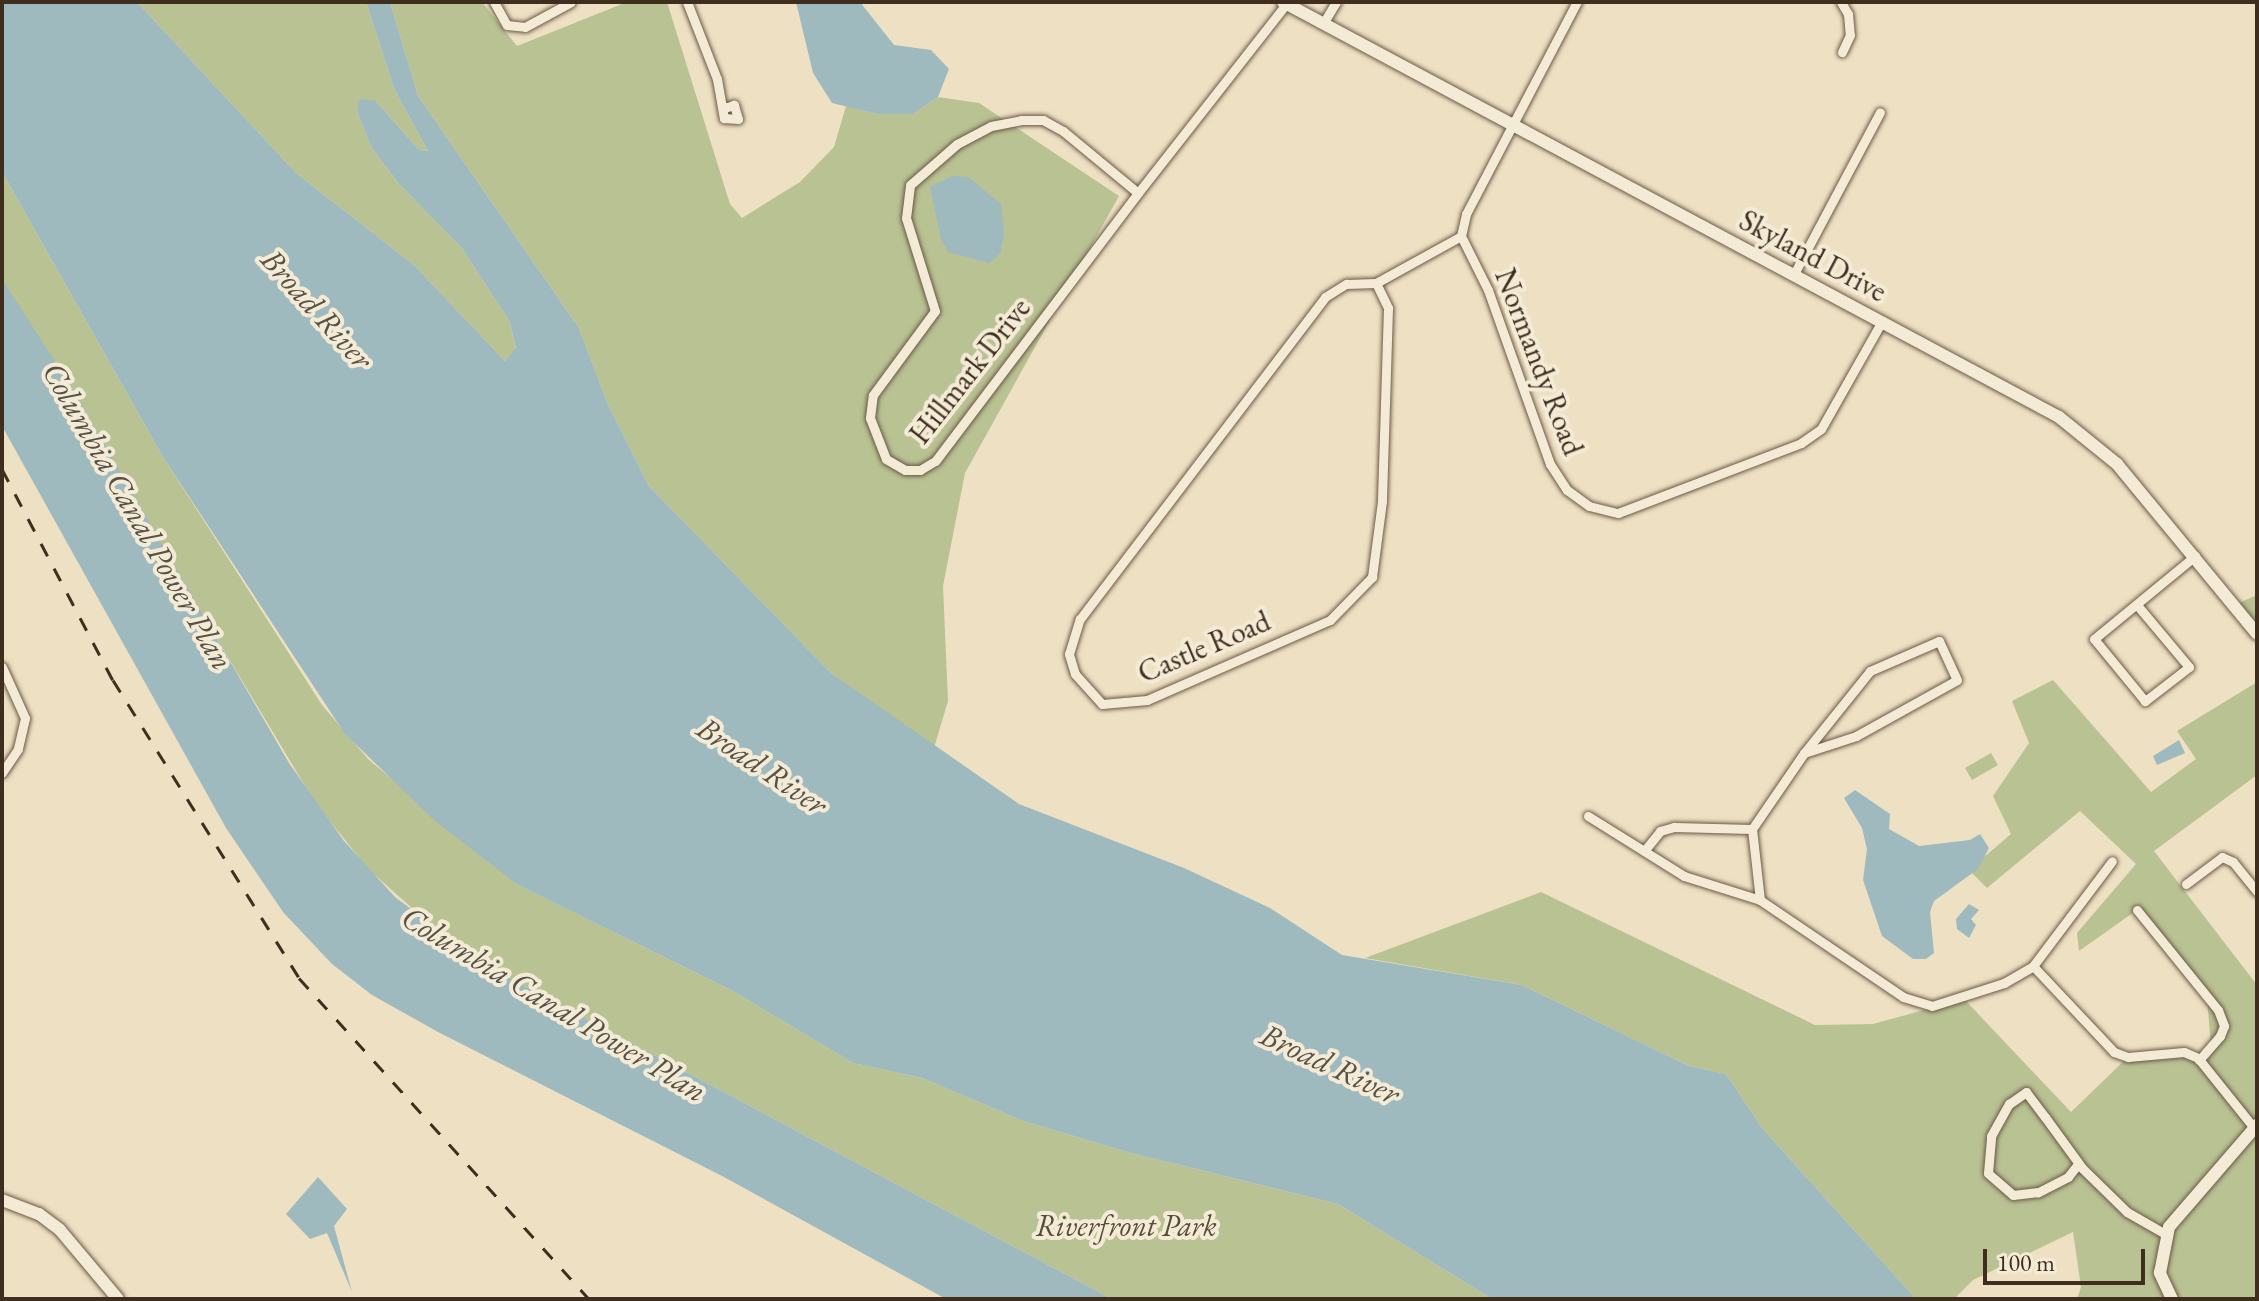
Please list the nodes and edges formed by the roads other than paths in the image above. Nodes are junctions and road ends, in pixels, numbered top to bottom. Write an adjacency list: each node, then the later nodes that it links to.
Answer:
1 (494, 2): 2 (street)
2 (571, 2)
3 (687, 2): 10 (street)
4 (1336, 2): 8 (street)
5 (1577, 2): 12 (street)
6 (1841, 2): 9 (street)
7 (1285, 3): 8 (street, Skyland Drive); 13 (street, Hillmark Drive)
8 (1324, 22): 12 (street, Skyland Drive)
9 (1842, 52)
10 (724, 108)
11 (1880, 112): 15 (street)
12 (1511, 124): 14 (street); 15 (street, Skyland Drive)
13 (1138, 193): 13 (street, Hillmark Drive)
14 (1461, 236): 16 (street, Castle Road); 17 (street, Normandy Road)
15 (1794, 274): 17 (street, Skyland Drive)
16 (1376, 283): 16 (street, Castle Road)
17 (1881, 323): 18 (street, Skyland Drive)
18 (2195, 556): 19 (street); 20 (street, Skyland Drive)
19 (2137, 605): 19 (street)
20 (2257, 634)
21 (2, 667): 23 (street)
22 (1804, 753): 22 (street); 25 (street)
23 (2, 773)
24 (1588, 816): 26 (street)
25 (1752, 829): 26 (street); 30 (street)
26 (1644, 851): 30 (street)
27 (2112, 861): 32 (street)
28 (2186, 884): 29 (street)
29 (2257, 892)
30 (1760, 900): 32 (street)
31 (2137, 910): 33 (street)
32 (2033, 966): 33 (street)
33 (2199, 1060): 34 (street)
34 (2256, 1126): 37 (street)
35 (2078, 1164): 35 (street); 37 (street)
36 (2, 1200): 38 (street)
37 (2167, 1235): 39 (street)
38 (118, 1299)
39 (2172, 1299)

